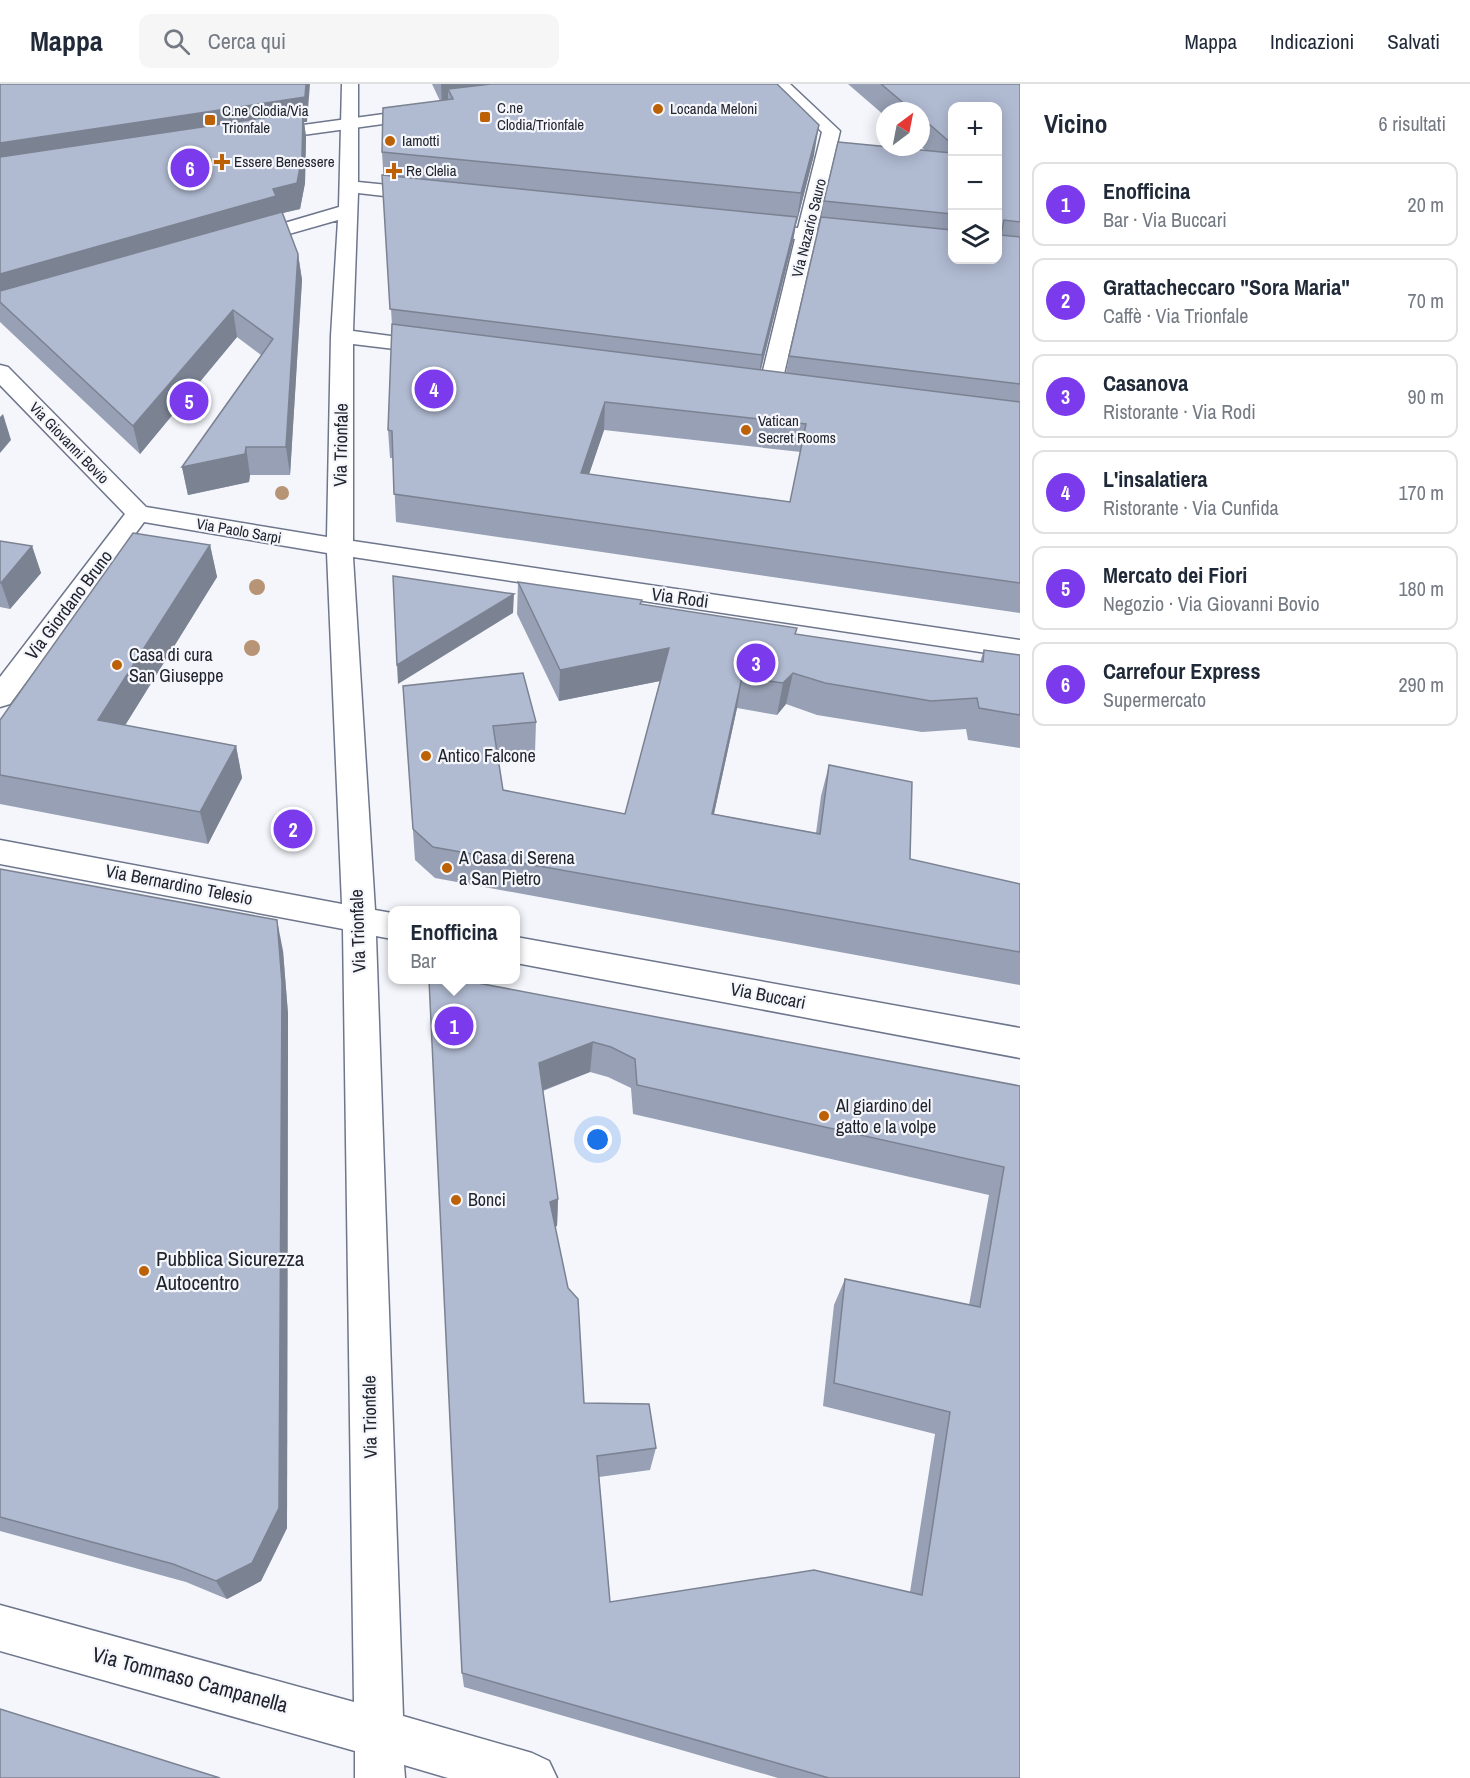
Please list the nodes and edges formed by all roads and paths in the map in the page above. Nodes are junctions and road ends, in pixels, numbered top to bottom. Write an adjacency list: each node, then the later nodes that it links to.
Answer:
1 (350, 84): 5 (street, Via Trionfale)
2 (780, 84): 11 (street, Via Nazario Sauro)
3 (432, 99): 5 (street)
4 (447, 110): 5 (street)
5 (349, 116): 6 (street); 7 (street); 9 (street, Via Trionfale)
6 (249, 121)
7 (240, 139)
8 (452, 198): 9 (street)
9 (348, 199): 12 (street); 14 (street, Via Trionfale)
10 (732, 227): 11 (street)
11 (807, 234): 13 (street); 17 (street, Via Nazario Sauro)
12 (224, 247)
13 (948, 249)
14 (342, 336): 15 (street); 19 (street, Via Trionfale)
15 (454, 350)
16 (0, 372): 18 (street, Via Giovanni Bovio)
17 (746, 388)
18 (138, 513): 19 (street, Via Paolo Sarpi); 21 (street, Via Giordano Bruno)
19 (340, 548): 20 (street, Via Rodi); 23 (street, Via Trionfale)
20 (1020, 649)
21 (0, 698)
22 (0, 852): 23 (street, Via Bernardino Telesio)
23 (376, 923): 27 (street, Via Trionfale)
24 (520, 951): 25 (street, Via Buccari)
25 (1020, 1043)
26 (0, 1628): 27 (street, Via Tommaso Campanella)
27 (380, 1757): 28 (street, Via Tommaso Campanella)
28 (532, 1778)

